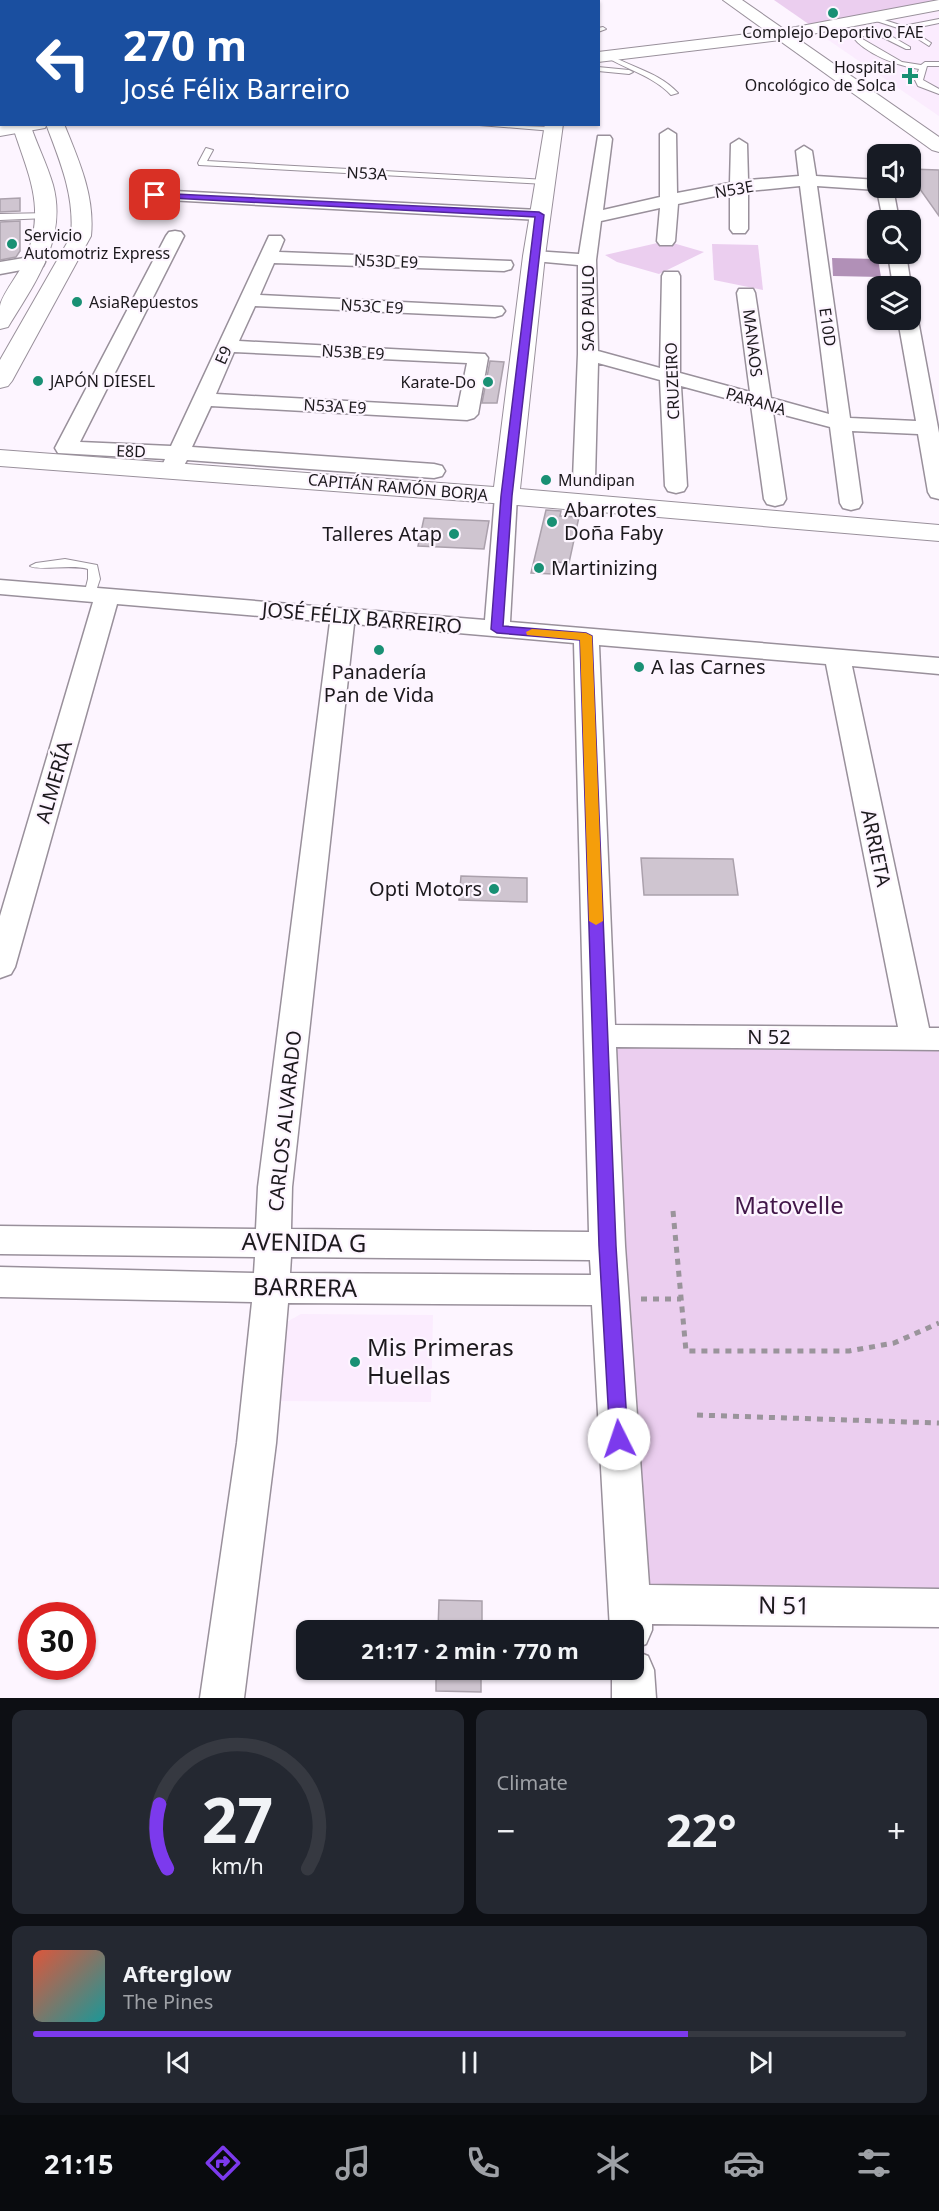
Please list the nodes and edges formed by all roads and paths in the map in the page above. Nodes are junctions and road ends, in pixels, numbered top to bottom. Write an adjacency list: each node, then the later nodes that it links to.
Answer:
1 (731, 0): 5 (street)
2 (939, 5): 3 (street)
3 (872, 18): 6 (lane); 7 (street)
4 (939, 21): 6 (lane)
5 (785, 28): 7 (street); 13 (street); 28 (street)
6 (903, 28): 8 (lane)
7 (805, 31): 10 (street)
8 (929, 44): 9 (lane); 11 (lane)
9 (939, 45)
10 (827, 46)
11 (908, 48): 12 (lane); 12 (lane)
12 (879, 53): 15 (lane)
13 (602, 61): 16 (lane); 16 (lane)
14 (939, 64): 15 (lane)
15 (923, 68): 17 (lane)
16 (641, 74): 18 (lane)
17 (939, 92)
18 (674, 93)
19 (22, 126): 24 (street)
20 (27, 126): 37 (street)
21 (56, 126): 59 (street)
22 (525, 126): 23 (lane)
23 (553, 127): 32 (street)
24 (0, 130)
25 (668, 134): 36 (street)
26 (604, 139): 40 (street, SAO PAULO)
27 (739, 144): 34 (street)
28 (939, 146)
29 (209, 150): 32 (lane, N53A)
30 (804, 151): 31 (street, E10D)
31 (807, 180): 33 (street, N53E); 34 (street, N53E); 63 (street, E10D)
32 (546, 182): 38 (street)
33 (867, 184)
34 (738, 187): 36 (street, N53E); 41 (street)
35 (155, 195): 38 (street, N53A)
36 (669, 201): 40 (street, N53E); 43 (street)
37 (47, 215): 39 (lane); 47 (street)
38 (539, 215): 45 (street)
39 (0, 217)
40 (593, 218): 46 (street, SAO PAULO)
41 (740, 229)
42 (175, 236): 66 (street, E8D)
43 (666, 241)
44 (271, 248): 48 (street, N53D E9); 52 (street, E9)
45 (534, 256): 46 (street); 71 (street)
46 (587, 260): 57 (street, SAO PAULO)
47 (36, 262): 49 (street); 54 (street)
48 (504, 265)
49 (0, 268)
50 (671, 276): 58 (street, CRUZEIRO)
51 (746, 293): 61 (street, MANAOS)
52 (248, 300): 53 (street, N53C E9); 56 (street, E9)
53 (495, 311)
54 (0, 322)
55 (910, 330): 64 (street)
56 (227, 346): 60 (street, E9); 62 (street, N53B E9)
57 (588, 354): 58 (street, PARANA); 68 (street, SAO PAULO)
58 (670, 376): 61 (street, PARANA); 69 (street, CRUZEIRO)
59 (0, 381)
60 (203, 399): 62 (street, N53A E9); 66 (street, E9)
61 (760, 403): 63 (street, PARANA); 72 (street, MANAOS)
62 (467, 414)
63 (842, 424): 64 (street, PARANA); 73 (street, E10D)
64 (927, 428): 70 (street)
65 (0, 458): 66 (street, CAPITÁN RAMÓN BORJA)
66 (175, 461): 67 (street, E8D); 71 (street, CAPITÁN RAMÓN BORJA)
67 (434, 471)
68 (584, 479)
69 (676, 486)
70 (939, 492)
71 (506, 496): 74 (street, CAPITÁN RAMÓN BORJA); 79 (street)
72 (775, 499)
73 (850, 503)
74 (939, 533)
75 (36, 566): 77 (lane)
76 (0, 587): 77 (street, JOSÉ FÉLIX BARREIRO)
77 (99, 596): 78 (street, JOSÉ FÉLIX BARREIRO); 83 (street, ALMERÍA)
78 (342, 616): 79 (street, JOSÉ FÉLIX BARREIRO); 88 (street, CARLOS ALVARADO)
79 (497, 629): 80 (street, JOSÉ FÉLIX BARREIRO)
80 (586, 636): 81 (street, JOSÉ FÉLIX BARREIRO); 84 (street)
81 (837, 657): 82 (street, JOSÉ FÉLIX BARREIRO); 85 (street, ARRIETA)
82 (939, 666)
83 (0, 967)
84 (600, 1036): 85 (street, N 52); 89 (street)
85 (927, 1039)
86 (674, 1210): 93 (path)
87 (0, 1240): 88 (street, AVENIDA G)
88 (275, 1243): 89 (street, AVENIDA G); 91 (street, CARLOS ALVARADO)
89 (608, 1246): 92 (street)
90 (0, 1282): 91 (street, BARRERA)
91 (272, 1288): 92 (street, BARRERA); 100 (street, CARLOS ALVARADO)
92 (610, 1294): 93 (path); 98 (street)
93 (681, 1299): 94 (path)
94 (939, 1323)
95 (697, 1415): 96 (path)
96 (939, 1423)
97 (939, 1608): 98 (street, N 51)
98 (630, 1617)
99 (633, 1680): 101 (street)
100 (222, 1698)
101 (634, 1698)

